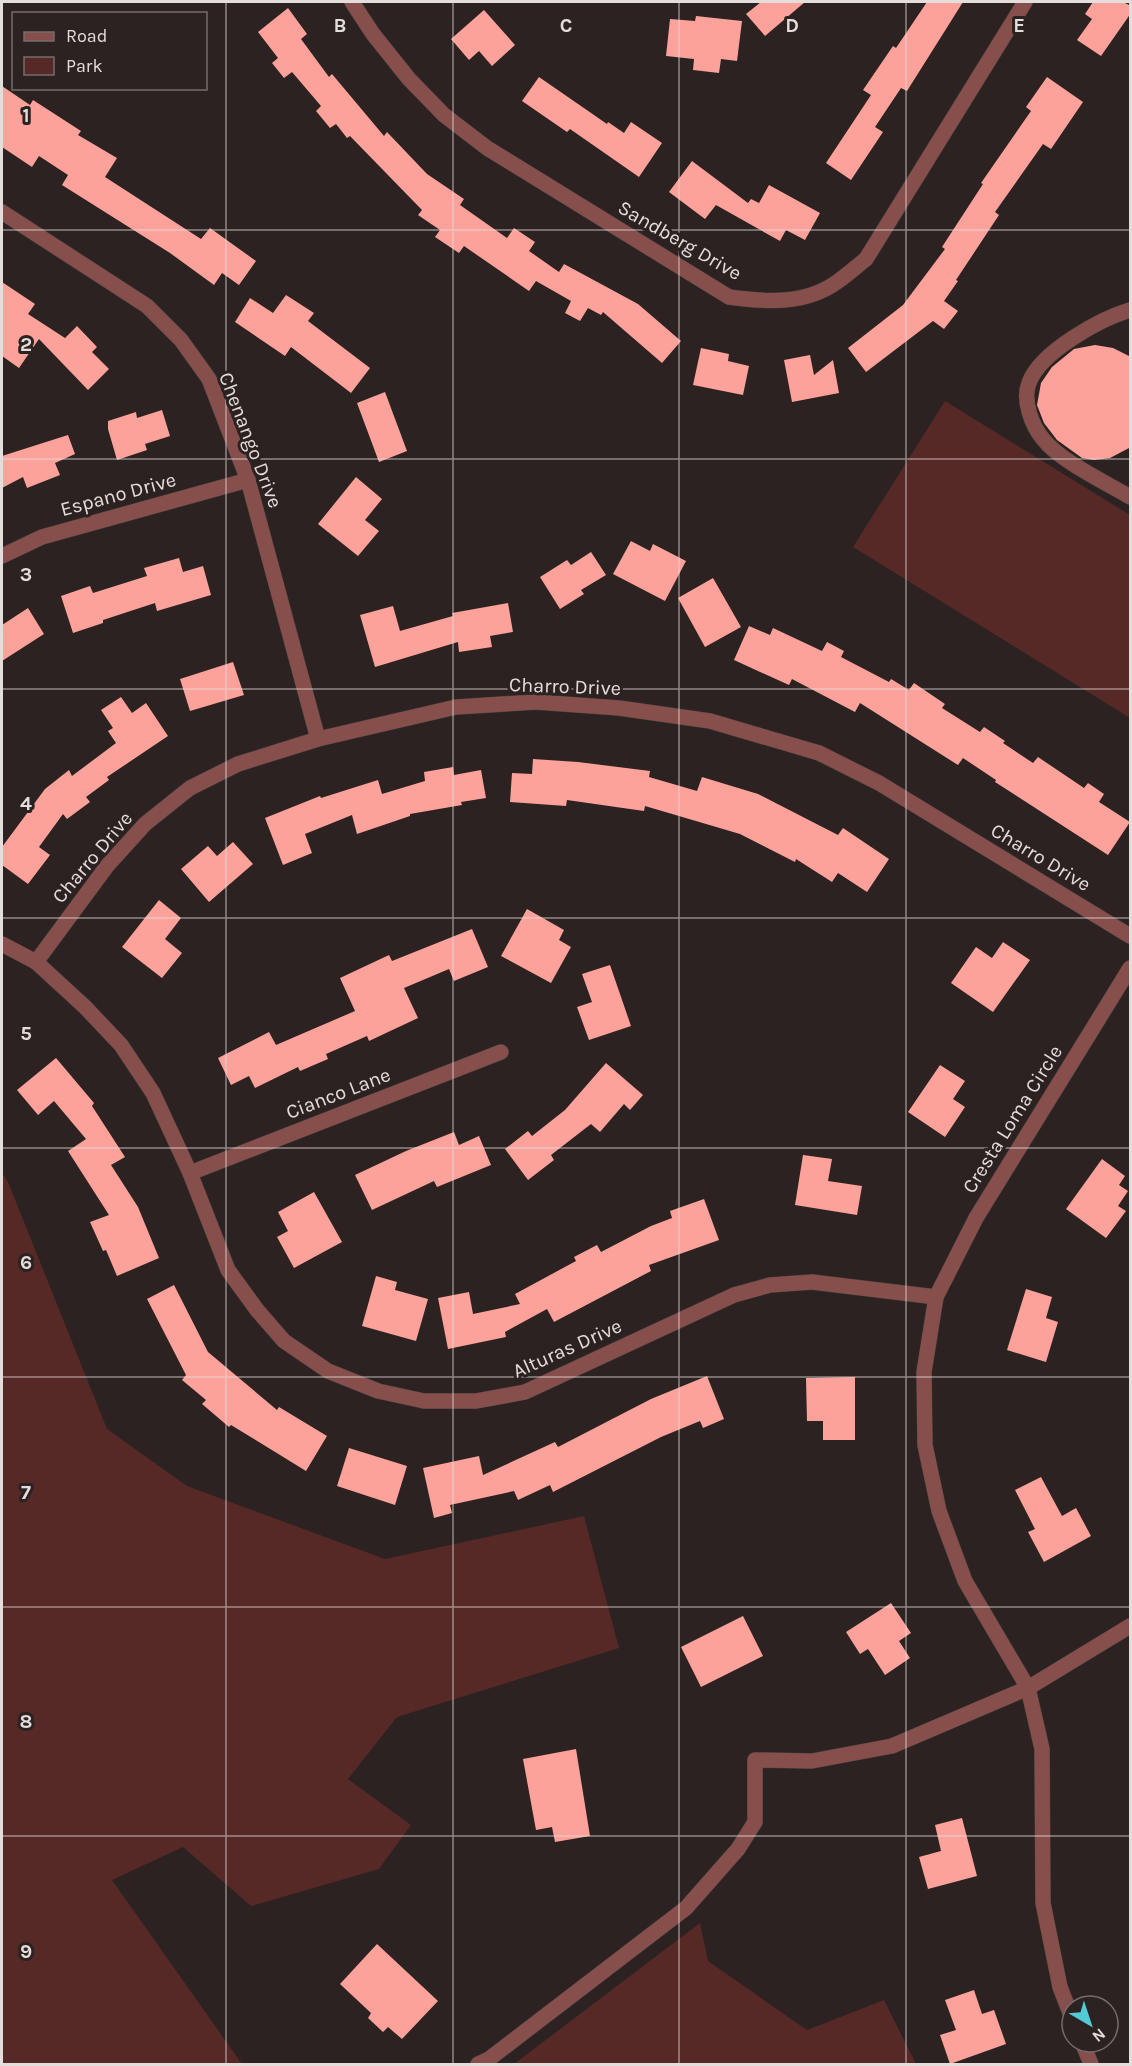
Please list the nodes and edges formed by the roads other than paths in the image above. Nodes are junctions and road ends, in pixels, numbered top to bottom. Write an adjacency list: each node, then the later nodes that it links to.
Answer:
1 (352, 2): 2 (street, Sandberg Drive)
2 (1025, 2)
3 (2, 212): 5 (street, Chenango Drive)
4 (1131, 310): 6 (street)
5 (248, 480): 7 (street, Espano Drive); 8 (street, Chenango Drive)
6 (1131, 497)
7 (2, 556)
8 (318, 739): 9 (street, Charro Drive); 11 (street, Charro Drive)
9 (1131, 936)
10 (2, 944): 11 (street, Alturas Drive)
11 (36, 962): 14 (street, Alturas Drive)
12 (1131, 968): 15 (street, Cresta Loma Circle)
13 (501, 1052): 14 (street, Cianco Lane)
14 (190, 1173): 15 (street, Alturas Drive)
15 (936, 1297): 17 (street, Cresta Loma Circle)
16 (1131, 1626): 17 (street)
17 (1028, 1688): 18 (street, Cresta Loma Circle); 19 (street)
18 (1063, 1994)
19 (478, 2064)

